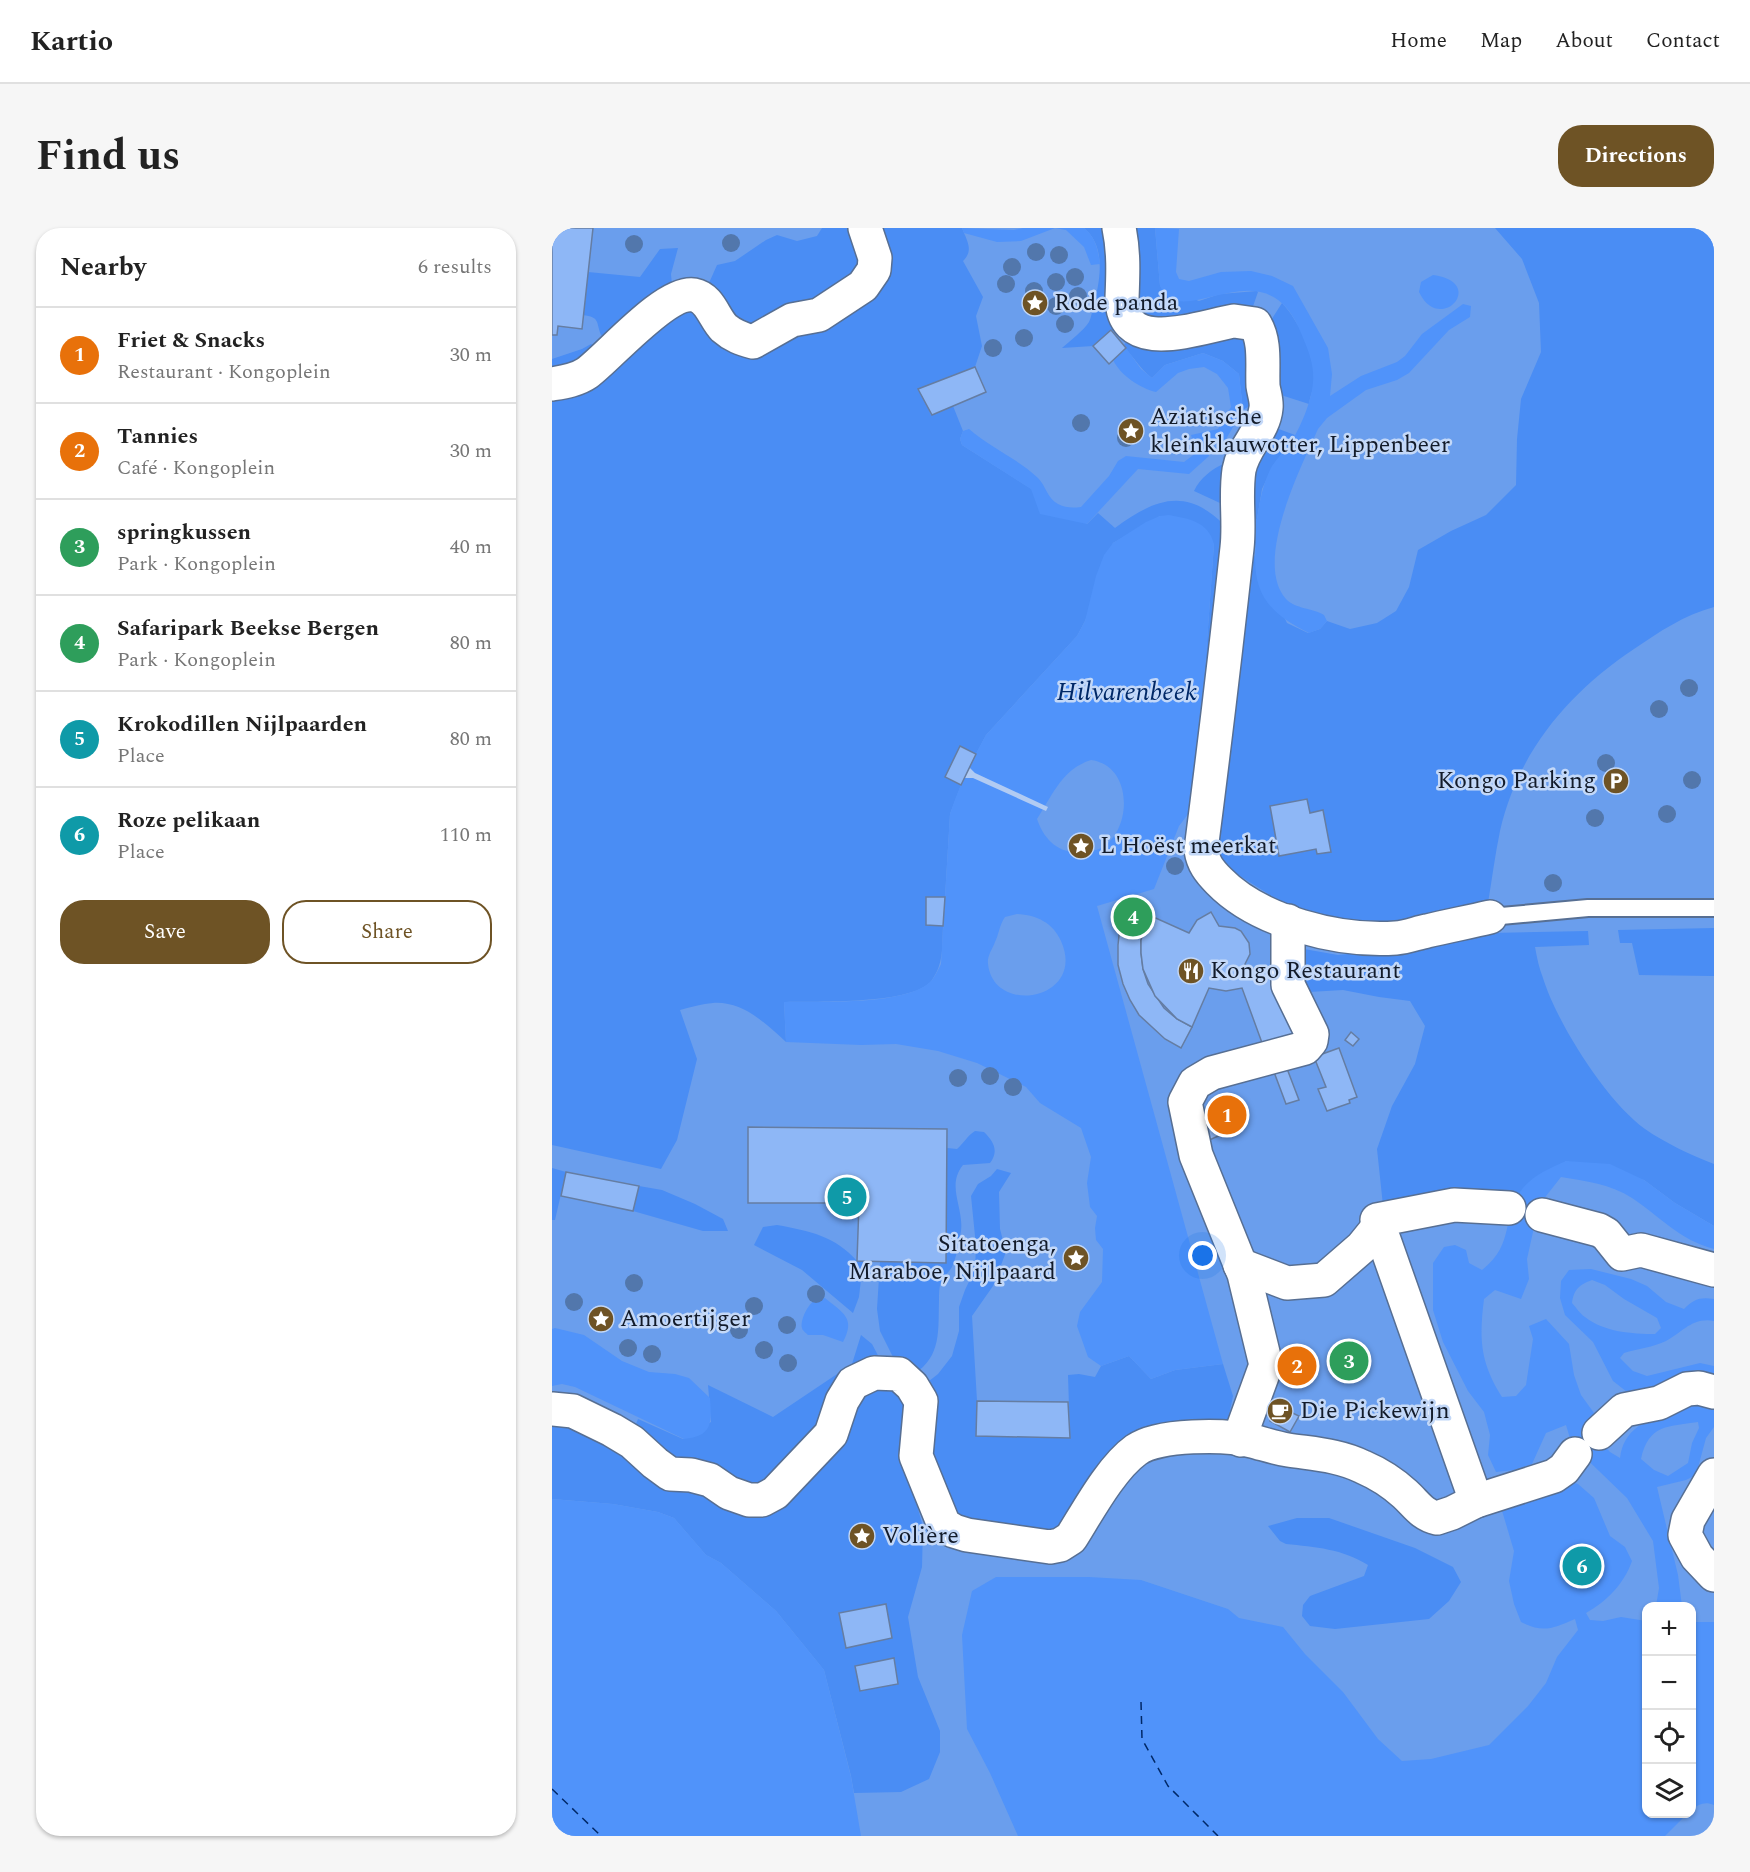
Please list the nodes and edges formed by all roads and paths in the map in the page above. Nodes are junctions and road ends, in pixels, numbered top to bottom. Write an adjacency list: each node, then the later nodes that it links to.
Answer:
1 (865, 228): 3 (street)
2 (1119, 228): 6 (street)
3 (552, 384)
4 (1714, 908): 5 (lane)
5 (1490, 917): 6 (street)
6 (1287, 921): 10 (street)
7 (1509, 1208): 9 (street)
8 (1542, 1215): 11 (street)
9 (1379, 1226): 10 (street); 18 (street)
10 (1240, 1265): 15 (street)
11 (1714, 1270)
12 (1714, 1392): 14 (street)
13 (552, 1409): 15 (street)
14 (1599, 1433)
15 (1241, 1440): 18 (street)
16 (1575, 1454): 18 (street)
17 (1714, 1475): 19 (street)
18 (1476, 1501)
19 (1702, 1544): 20 (street)
20 (1714, 1575)

